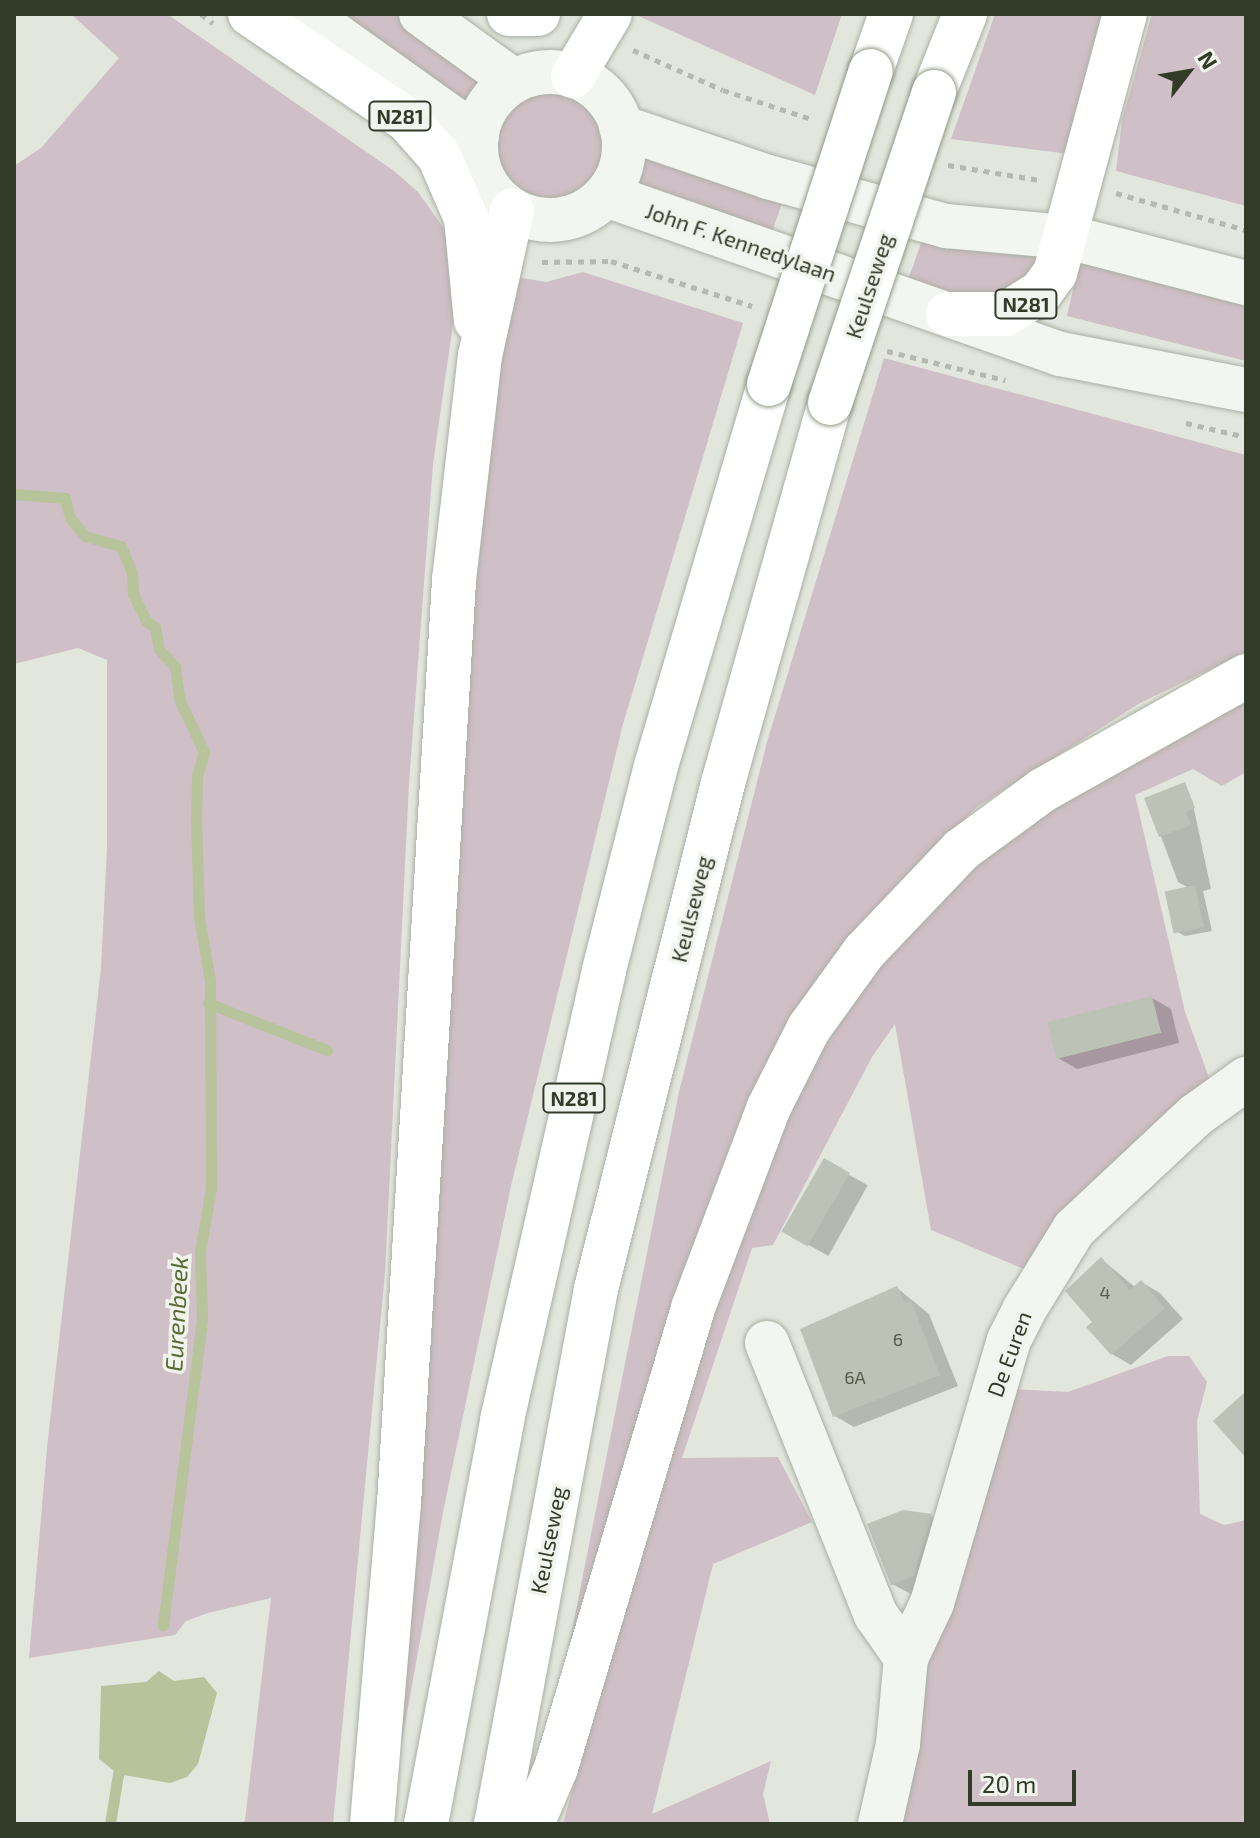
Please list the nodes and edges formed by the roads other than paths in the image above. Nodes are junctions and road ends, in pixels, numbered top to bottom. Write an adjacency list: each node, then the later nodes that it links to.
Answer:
1 (250, 14): 19 (highway, N281)
2 (306, 14): 13 (street)
3 (421, 14): 11 (street)
4 (509, 14): 5 (highway)
5 (538, 14)
6 (610, 14): 10 (highway)
7 (891, 14): 26 (highway, N281, bridge)
8 (965, 14): 27 (highway, Keulseweg / N281, bridge)
9 (1125, 14): 16 (highway, N281)
10 (573, 76): 11 (street); 12 (street)
11 (514, 81): 13 (street)
12 (621, 127): 14 (street); 16 (street)
13 (477, 136): 15 (street)
14 (606, 195): 15 (street); 18 (street, John F. Kennedylaan)
15 (512, 210): 19 (highway, N281)
16 (1068, 237): 17 (street); 18 (highway, N281)
17 (1246, 283)
18 (948, 314): 20 (street, John F. Kennedylaan)
19 (480, 356): 25 (highway, N281)
20 (1246, 390)
21 (1246, 676): 28 (highway)
22 (1246, 1079): 24 (street, De Euren)
23 (767, 1343): 24 (street)
24 (906, 1658): 29 (street, De Euren)
25 (372, 1824)
26 (426, 1824)
27 (496, 1824)
28 (532, 1824)
29 (880, 1824)

